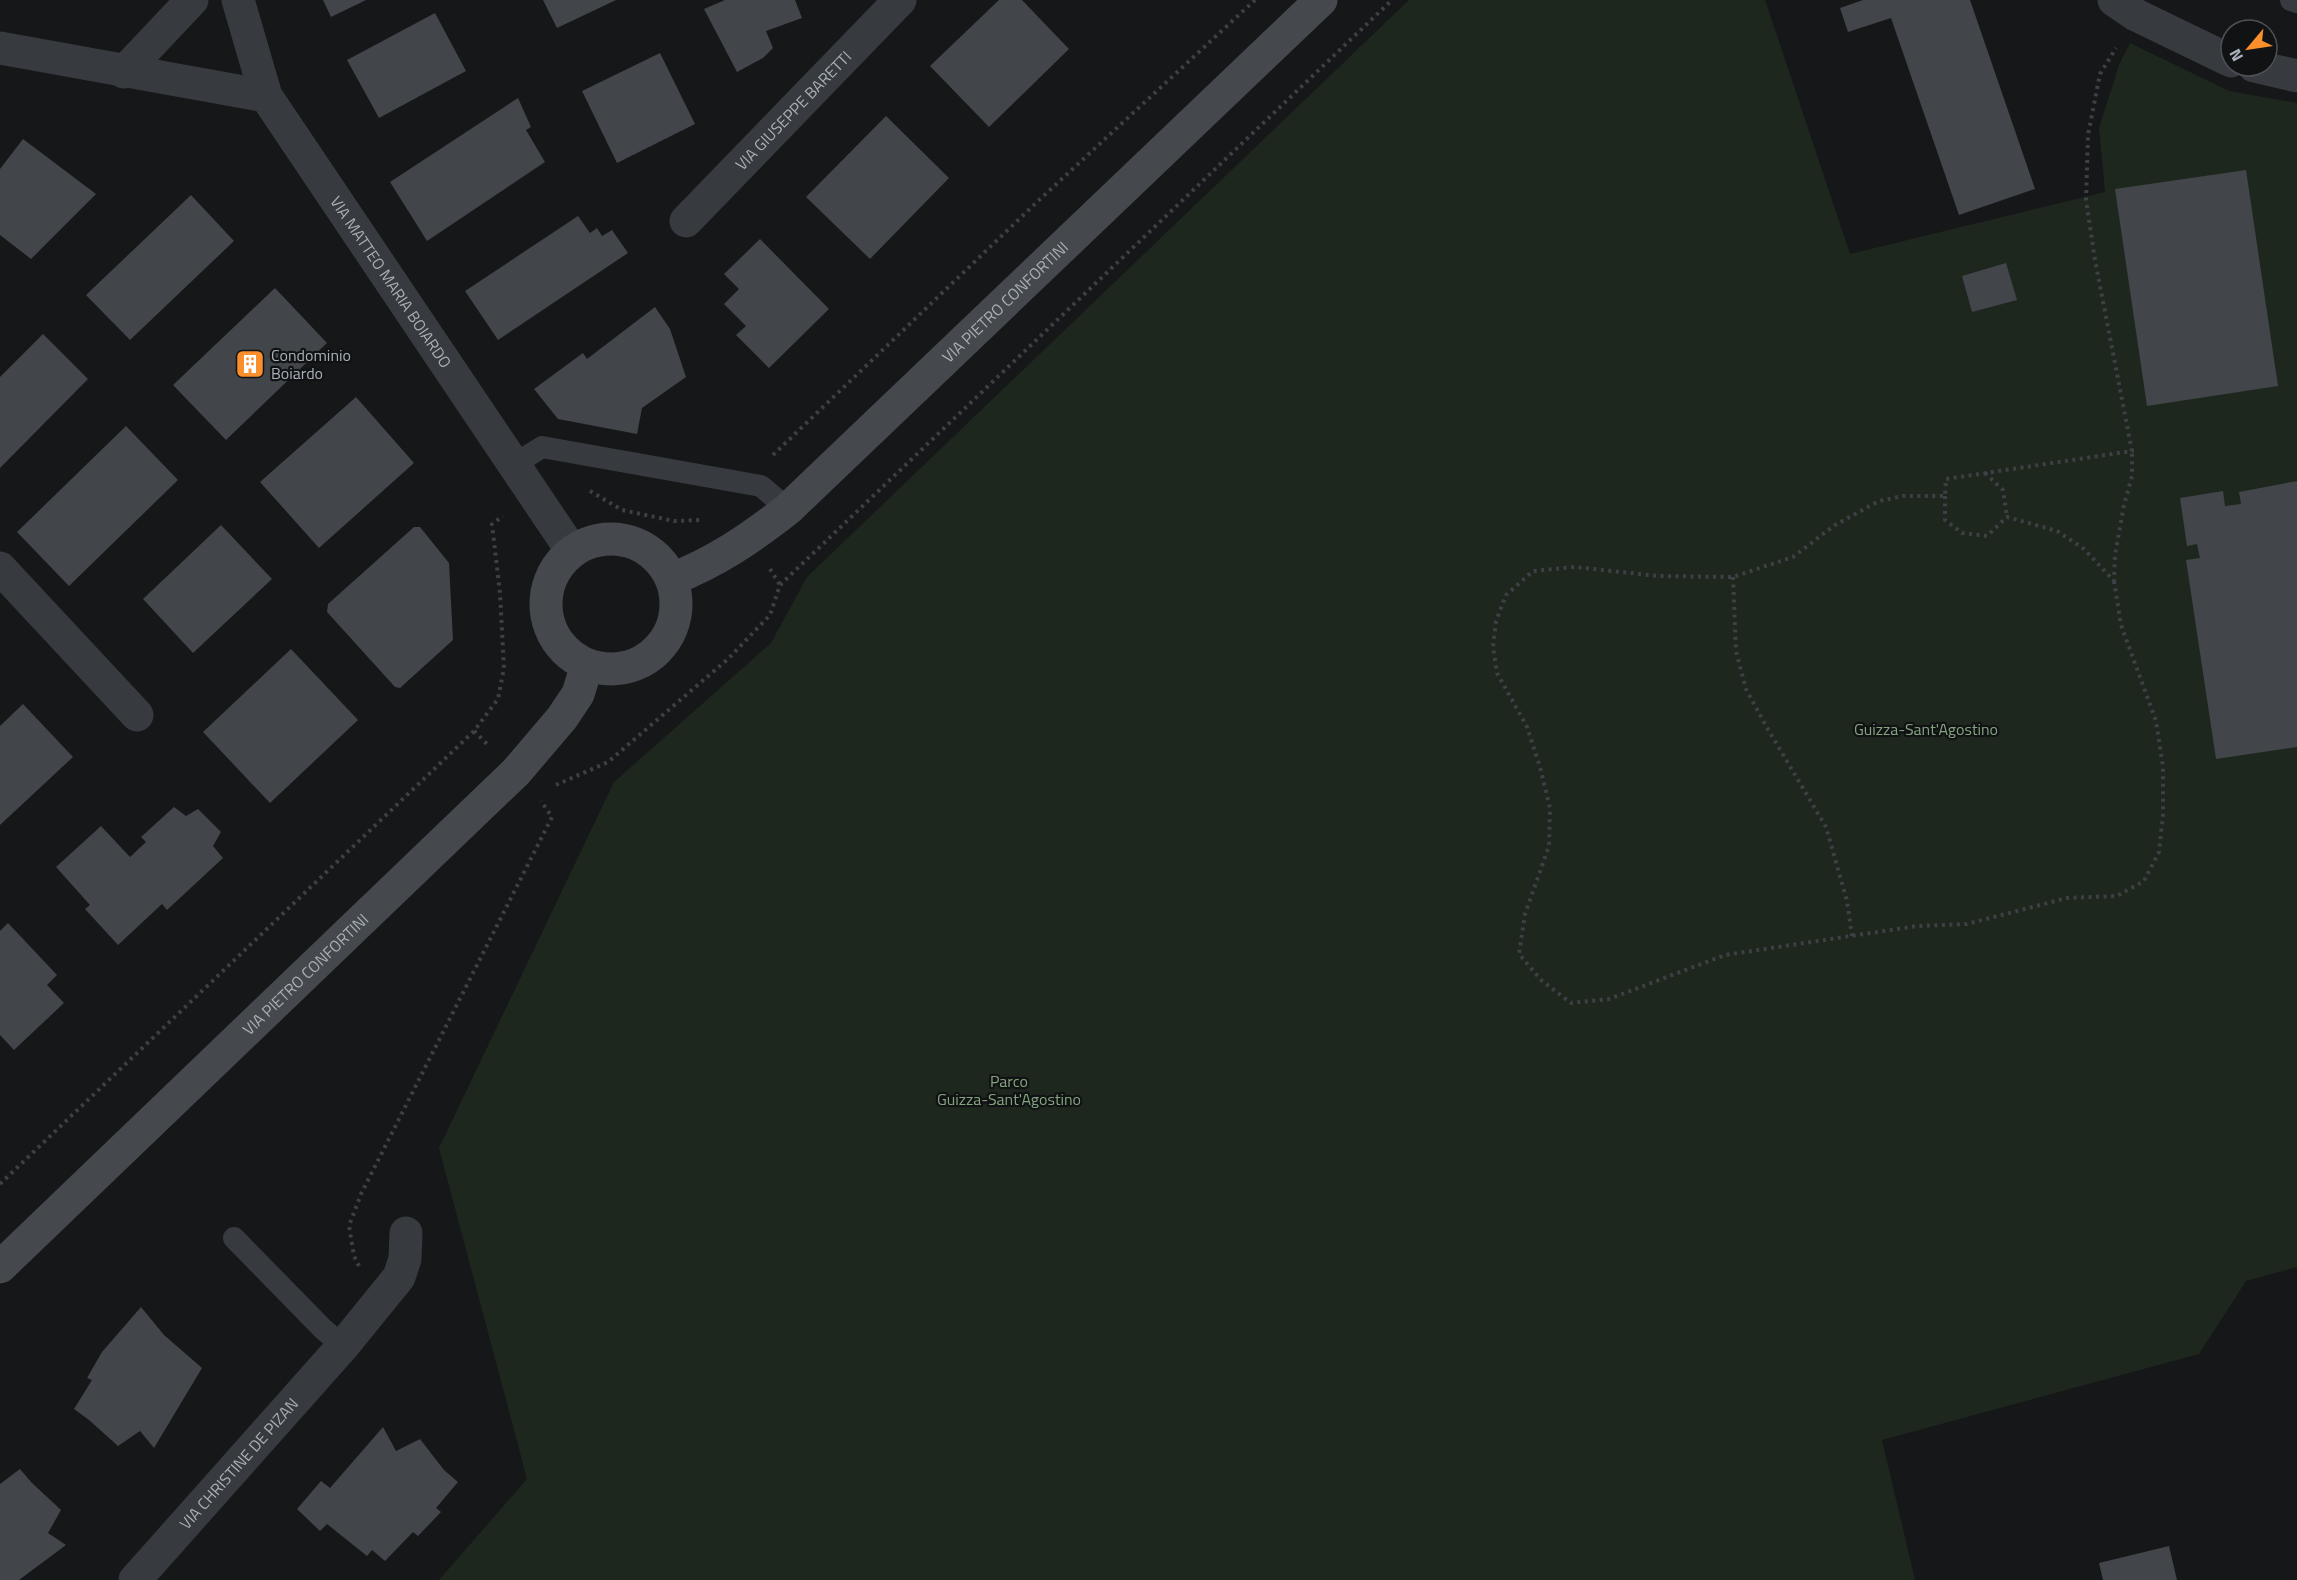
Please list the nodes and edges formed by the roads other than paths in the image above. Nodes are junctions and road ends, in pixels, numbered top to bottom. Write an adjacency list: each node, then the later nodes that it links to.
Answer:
1 (192, 0): 10 (street)
2 (238, 0): 13 (street, VIA MATTEO MARIA BOIARDO)
3 (900, 0): 14 (street, VIA GIUSEPPE BARETTI)
4 (1321, 0): 16 (main road, VIA PIETRO CONFORTINI)
5 (2291, 0): 6 (lane)
6 (2297, 2)
7 (2125, 7): 9 (street)
8 (0, 48): 10 (street)
9 (2219, 55)
10 (124, 72): 13 (street)
11 (2279, 72): 12 (street)
12 (2297, 76)
13 (266, 96): 15 (street, VIA MATTEO MARIA BOIARDO)
14 (686, 221)
15 (515, 464): 16 (lane); 17 (street, VIA MATTEO MARIA BOIARDO)
16 (788, 509): 19 (main road, VIA PIETRO CONFORTINI)
17 (572, 551): 19 (main road); 20 (main road)
18 (0, 568): 21 (street)
19 (672, 579): 20 (main road)
20 (587, 665): 24 (main road, VIA PIETRO CONFORTINI)
21 (137, 715)
22 (406, 1233): 25 (street, VIA CHRISTINE DE PIZAN)
23 (234, 1238): 25 (lane)
24 (0, 1268)
25 (343, 1346): 26 (street, VIA CHRISTINE DE PIZAN)
26 (135, 1580)

